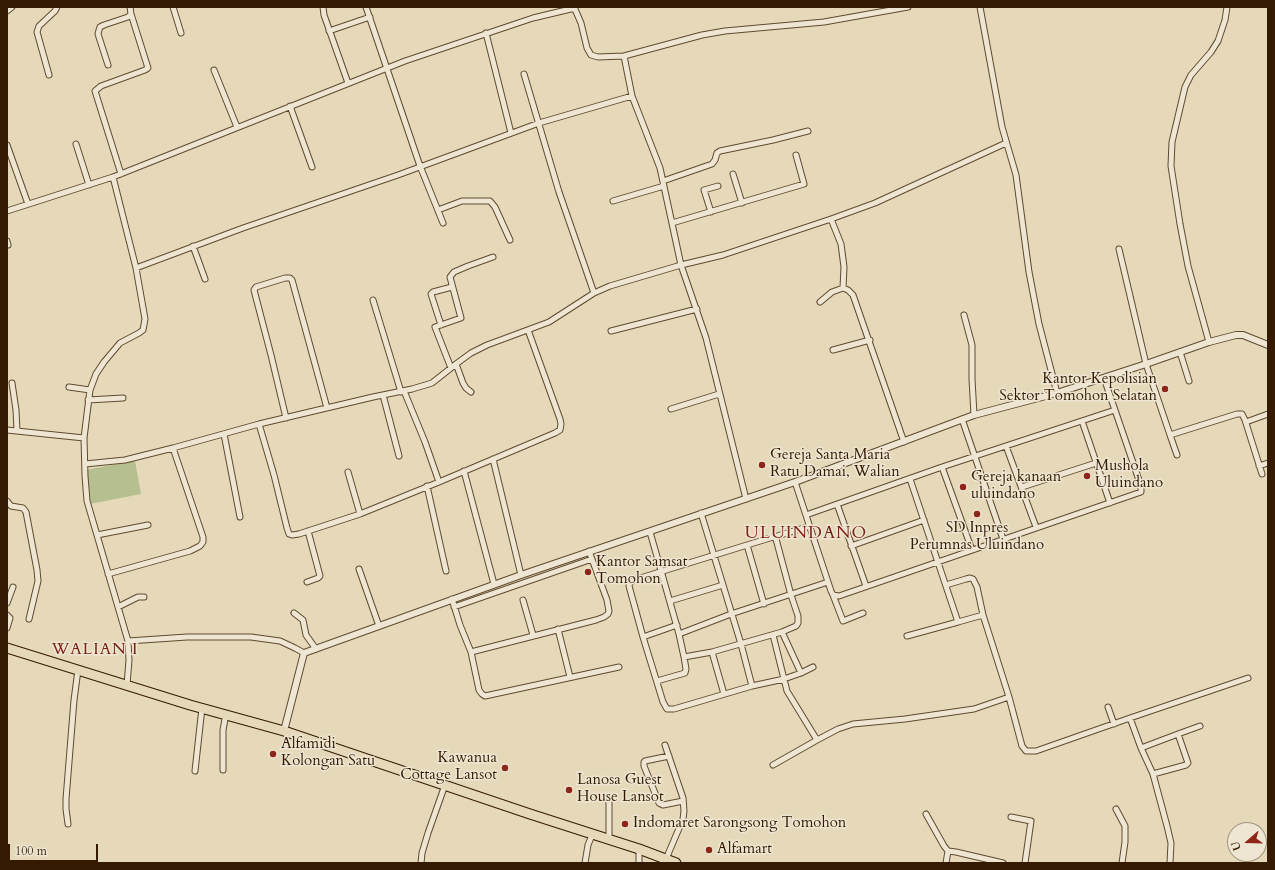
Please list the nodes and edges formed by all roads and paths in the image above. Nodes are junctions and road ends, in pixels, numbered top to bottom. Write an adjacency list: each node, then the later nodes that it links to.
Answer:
1 (12, 7): 11 (street)
2 (58, 7): 22 (street)
3 (130, 7): 12 (street)
4 (173, 7): 15 (street)
5 (323, 7): 14 (street)
6 (366, 7): 13 (street)
7 (908, 7): 17 (street)
8 (980, 7): 30 (street)
9 (1227, 7): 69 (street)
10 (574, 8): 16 (street); 17 (street)
11 (7, 12)
12 (131, 14): 18 (street); 36 (street)
13 (370, 17): 14 (street); 19 (street)
14 (329, 31): 23 (street)
15 (181, 33)
16 (486, 33): 19 (street); 29 (street)
17 (624, 56): 24 (street)
18 (108, 65)
19 (387, 67): 23 (street); 34 (street)
20 (214, 70): 27 (street)
21 (524, 74): 26 (street)
22 (49, 75)
23 (348, 83): 25 (street)
24 (632, 96): 26 (street); 39 (street)
25 (290, 106): 27 (street); 35 (street)
26 (539, 123): 29 (street); 60 (street)
27 (237, 127): 36 (street)
28 (808, 131): 39 (street)
29 (511, 133): 34 (street)
30 (1006, 143): 48 (street); 83 (street)
31 (76, 144): 40 (street)
32 (7, 145): 44 (street)
33 (796, 155): 43 (street)
34 (420, 166): 45 (street); 52 (street)
35 (312, 167)
36 (120, 174): 38 (street)
37 (733, 174): 43 (street)
38 (113, 177): 40 (street); 56 (street)
39 (663, 184): 42 (street); 50 (street)
40 (89, 185): 44 (street)
41 (718, 186): 47 (street)
42 (613, 201)
43 (742, 203): 47 (street)
44 (28, 204): 46 (street)
45 (438, 210): 49 (street); 51 (street)
46 (7, 211)
47 (711, 212): 50 (street)
48 (831, 219): 55 (street); 59 (street)
49 (443, 223)
50 (672, 223): 55 (street)
51 (510, 240)
52 (193, 246): 56 (street); 57 (street)
53 (1119, 249): 74 (street)
54 (493, 257): 58 (street)
55 (681, 265): 60 (street); 63 (street)
56 (136, 268): 80 (street)
57 (205, 279)
58 (452, 287): 65 (street); 65 (street)
59 (843, 288): 62 (street); 68 (street)
60 (594, 293): 66 (street)
61 (373, 300): 81 (street)
62 (820, 302)
63 (697, 309): 67 (street); 84 (street)
64 (964, 315): 92 (street)
65 (441, 325): 75 (street)
66 (528, 330): 73 (street); 109 (street)
67 (611, 331)
68 (870, 340): 71 (street); 103 (street)
69 (1209, 342): 70 (street); 72 (street)
70 (1268, 345)
71 (833, 350)
72 (1180, 352): 74 (street); 77 (street)
73 (456, 364): 75 (street); 82 (street)
74 (1146, 364): 76 (street); 101 (street)
75 (451, 368): 81 (street)
76 (1104, 378): 83 (street); 90 (street)
77 (1189, 381)
78 (12, 383): 99 (street)
79 (69, 387): 80 (street)
80 (90, 390): 87 (street)
81 (402, 392): 85 (street); 119 (street)
82 (471, 392)
83 (1056, 393): 92 (street)
84 (720, 394): 89 (street); 123 (street)
85 (383, 395): 88 (street); 107 (street)
86 (123, 398): 87 (street)
87 (88, 400): 102 (street)
88 (327, 408): 93 (street); 93 (street)
89 (671, 409)
90 (1115, 410): 95 (street); 125 (street)
91 (1268, 414): 96 (street)
92 (974, 415): 94 (street)
93 (286, 418): 97 (street)
94 (962, 419): 103 (street); 108 (street)
95 (1082, 422): 104 (street); 110 (street)
96 (1246, 422): 101 (street); 113 (street)
97 (259, 424): 100 (street); 135 (street)
98 (7, 430): 99 (street)
99 (17, 431): 102 (street)
100 (224, 434): 105 (street); 130 (street)
101 (1170, 435): 106 (street)
102 (84, 438): 112 (street)
103 (904, 442): 120 (street)
104 (1006, 446): 108 (street); 122 (street)
105 (173, 448): 112 (street); 150 (street)
106 (1177, 455)
107 (399, 456)
108 (975, 457): 114 (street); 139 (street)
109 (493, 459): 115 (street); 151 (street)
110 (1096, 463): 122 (street); 125 (street)
111 (1268, 463): 113 (street)
112 (85, 464): 137 (street)
113 (1259, 466): 117 (street)
114 (942, 467): 118 (street); 142 (street)
115 (464, 471): 119 (street); 154 (street)
116 (348, 472): 127 (street)
117 (1262, 474)
118 (910, 479): 126 (street); 131 (street)
119 (439, 482): 121 (street)
120 (795, 482): 123 (street); 129 (street)
121 (427, 486): 127 (street); 148 (street)
122 (1022, 487): 134 (street)
123 (746, 499): 128 (street)
124 (7, 501): 174 (street)
125 (1110, 503): 134 (street)
126 (837, 504): 129 (street); 141 (street)
127 (360, 514): 135 (street)
128 (701, 514): 136 (street); 144 (street)
129 (806, 515): 133 (street)
130 (240, 516)
131 (924, 520): 141 (street); 146 (street)
132 (148, 525): 137 (street)
133 (810, 526): 138 (street); 153 (street)
134 (1036, 527): 139 (street)
135 (308, 531): 152 (street)
136 (650, 532): 143 (street); 149 (street)
137 (97, 535): 150 (street)
138 (774, 537): 140 (street); 159 (street)
139 (1003, 538): 142 (street)
140 (747, 545): 144 (street); 166 (street)
141 (851, 546): 157 (street)
142 (972, 550): 146 (street)
143 (589, 552): 145 (street); 151 (street)
144 (714, 555): 149 (street); 155 (street)
145 (592, 559): 168 (street); 179 (street)
146 (938, 562): 156 (street); 157 (street)
147 (359, 569): 176 (street)
148 (446, 571)
149 (662, 571): 164 (street); 184 (street)
150 (108, 574): 167 (street)
151 (521, 574): 154 (street)
152 (307, 582)
153 (828, 582): 159 (street); 160 (street)
154 (494, 584): 162 (street)
155 (723, 585): 164 (street); 171 (street)
156 (946, 585): 173 (street); 175 (street)
157 (866, 586): 160 (street)
158 (13, 587): 165 (street)
159 (791, 595): 166 (street); 180 (street)
160 (834, 595): 170 (street)
161 (144, 597): 167 (street)
162 (452, 599): 168 (street); 176 (street)
163 (523, 600): 182 (street)
164 (670, 601): 177 (street)
165 (7, 603)
166 (764, 604): 171 (street)
167 (118, 607): 186 (street)
168 (454, 607): 190 (street)
169 (294, 612): 189 (street)
170 (863, 613)
171 (732, 614): 181 (street); 187 (street)
172 (7, 615): 178 (street)
173 (983, 615): 175 (street); 205 (street)
174 (29, 619)
175 (958, 622): 185 (street)
176 (379, 626): 189 (street)
177 (677, 626): 181 (street); 184 (street)
178 (7, 628)
179 (558, 629): 182 (street); 198 (street)
180 (782, 632): 183 (street); 197 (street)
181 (679, 634): 193 (street)
182 (533, 635): 190 (street)
183 (773, 635): 187 (street); 200 (street)
184 (643, 636): 201 (street)
185 (907, 636)
186 (128, 641): 192 (street); 202 (street)
187 (741, 644): 191 (street); 203 (street)
188 (7, 648): 196 (highway)
189 (316, 649): 192 (street)
190 (471, 652): 198 (street)
191 (712, 652): 193 (street); 204 (street)
192 (304, 653): 212 (street)
193 (684, 657): 201 (street)
194 (619, 667): 198 (street)
195 (813, 667): 197 (street)
196 (78, 670): 202 (highway); 228 (street)
197 (801, 673): 200 (street)
198 (570, 677)
199 (1248, 678): 209 (street)
200 (784, 679): 203 (street); 214 (street)
201 (657, 681): 204 (street)
202 (127, 685): 207 (highway)
203 (752, 686): 204 (street)
204 (724, 694)
205 (1009, 697): 210 (street); 214 (street)
206 (1108, 707): 210 (street)
207 (202, 708): 208 (highway); 220 (street)
208 (226, 714): 212 (highway); 219 (street)
209 (1130, 718): 210 (street); 216 (street)
210 (1114, 724)
211 (1200, 726): 213 (street)
212 (284, 731): 222 (highway)
213 (1178, 734): 216 (street); 221 (street)
214 (817, 740): 218 (street)
215 (665, 745): 217 (street)
216 (1141, 748): 221 (street)
217 (669, 756): 224 (street); 224 (street)
218 (773, 765)
219 (223, 770)
220 (195, 771)
221 (1153, 774): 242 (street)
222 (445, 785): 229 (highway); 234 (street)
223 (609, 800): 230 (street)
224 (683, 800): 233 (street)
225 (1116, 809): 241 (street)
226 (926, 814): 232 (street)
227 (1011, 817): 240 (street)
228 (68, 824)
229 (592, 835): 230 (highway); 235 (street)
230 (609, 840): 231 (highway)
231 (639, 849): 233 (highway); 236 (street)
232 (948, 851): 238 (street); 239 (street)
233 (666, 859): 237 (highway)
234 (421, 863)
235 (585, 863)
236 (639, 863)
237 (676, 863)
238 (946, 863)
239 (1003, 863)
240 (1025, 863)
241 (1122, 863)
242 (1170, 863)

